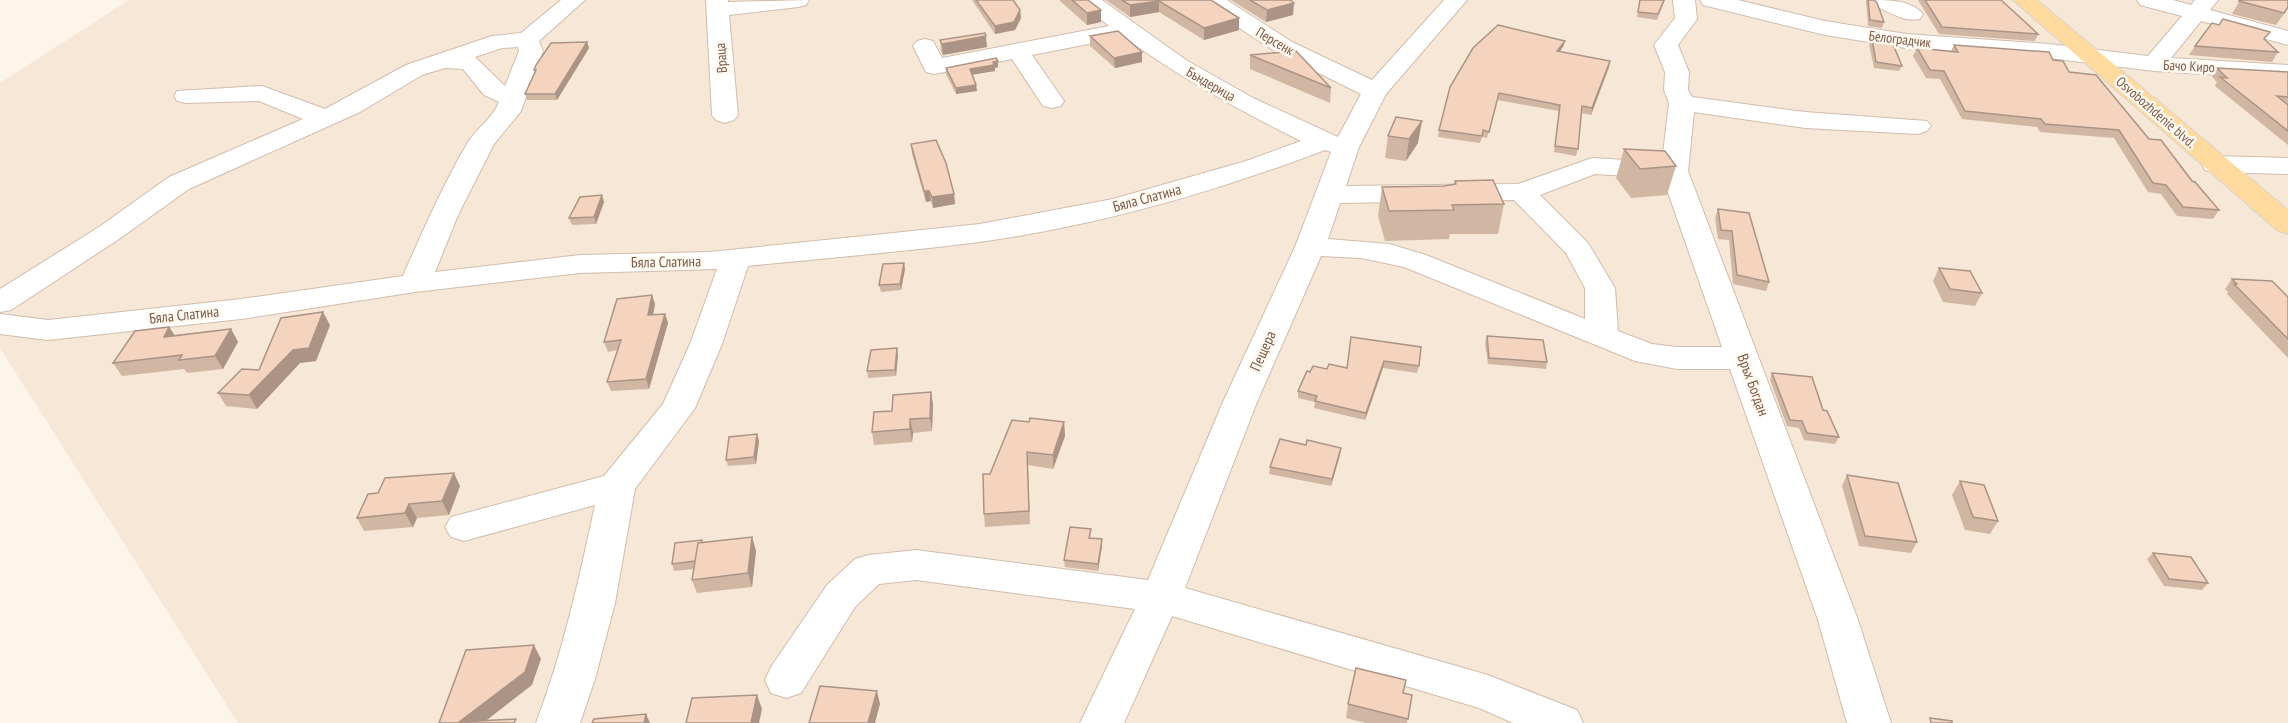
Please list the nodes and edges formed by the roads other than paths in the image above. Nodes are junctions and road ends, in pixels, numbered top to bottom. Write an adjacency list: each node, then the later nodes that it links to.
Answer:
1 (574, 0): 16 (street)
2 (798, 0): 11 (street)
3 (1088, 0): 14 (street, Бъндерица)
4 (1212, 0): 23 (street, Персенк)
5 (1456, 0): 23 (street, Пещера)
6 (1684, 0): 27 (street, Връх Богдан)
7 (1712, 0): 19 (street, Белоградчик)
8 (1881, 0): 13 (street)
9 (2024, 0): 19 (main road, Osvobozhdenie blvd.)
10 (2148, 0): 12 (street)
11 (718, 5): 28 (street, Враца)
12 (2202, 7): 15 (street); 21 (street)
13 (1912, 14)
14 (1128, 29): 18 (street); 31 (street, Бъндерица)
15 (2288, 38)
16 (527, 40): 20 (street); 25 (street)
17 (924, 46): 18 (street)
18 (1018, 51): 26 (street)
19 (2091, 56): 21 (street, Бачо Киро); 32 (main road, Osvobozhdenie blvd.)
20 (440, 60): 25 (street); 29 (street)
21 (2154, 64): 22 (street, Бачо Киро)
22 (2288, 72)
23 (1375, 91): 31 (street, Пещера)
24 (186, 96): 29 (street)
25 (512, 99): 40 (street)
26 (1052, 101)
27 (1682, 103): 30 (street); 34 (street, Връх Богдан)
28 (725, 115)
29 (324, 118): 41 (street)
30 (1918, 126)
31 (1335, 144): 36 (street, Пещера); 39 (street, Бяла Слатина)
32 (2216, 164): 33 (street); 37 (main road, Osvobozhdenie blvd.)
33 (2288, 166)
34 (1674, 171): 35 (street); 44 (street, Връх Богдан)
35 (1521, 192): 36 (street); 43 (street)
36 (1328, 195): 38 (street, Пещера)
37 (2288, 225)
38 (1310, 247): 43 (street); 47 (street, Пещера)
39 (736, 258): 40 (street, Бяла Слатина); 45 (street)
40 (415, 283): 42 (street, Бяла Слатина)
41 (0, 303)
42 (0, 324)
43 (1602, 337): 44 (street)
44 (1743, 358): 52 (street, Връх Богдан)
45 (617, 486): 46 (street); 49 (street)
46 (464, 527)
47 (1161, 597): 48 (street); 50 (street, Пещера); 51 (street)
48 (786, 680)
49 (558, 723)
50 (1102, 723)
51 (1561, 723)
52 (1869, 723)

